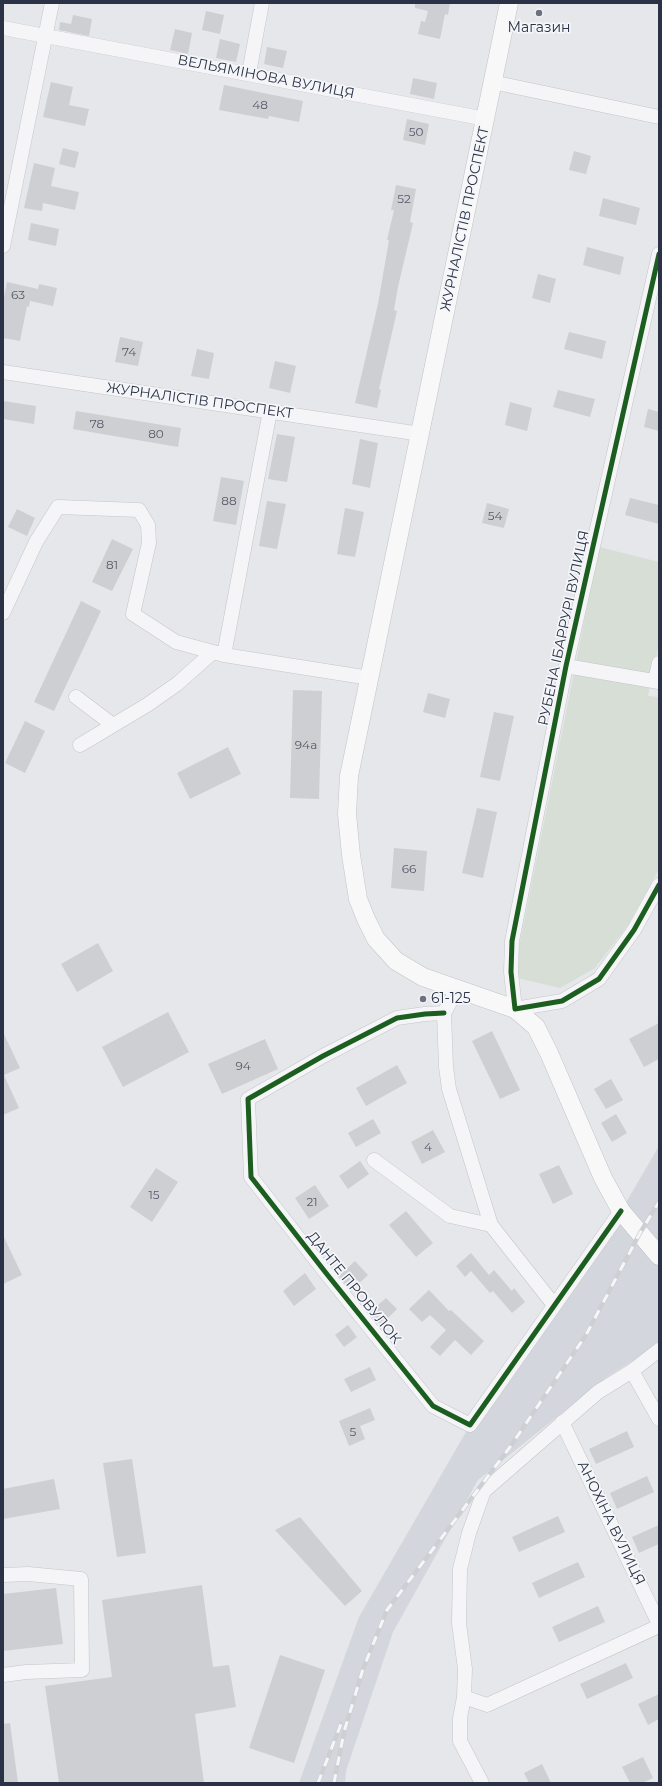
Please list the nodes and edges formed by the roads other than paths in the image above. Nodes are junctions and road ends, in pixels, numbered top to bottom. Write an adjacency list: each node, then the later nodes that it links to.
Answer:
1 (52, 3): 5 (street)
2 (262, 3): 6 (street)
3 (509, 3): 7 (main road, ЖУРНАЛІСТІВ ПРОСПЕКТ)
4 (3, 28): 5 (street, ВЕЛЬЯМІНОВА ВУЛИЦЯ)
5 (46, 35): 6 (street, ВЕЛЬЯМІНОВА ВУЛИЦЯ); 10 (street)
6 (249, 73): 9 (street, ВЕЛЬЯМІНОВА ВУЛИЦЯ)
7 (492, 82): 8 (street); 9 (main road, ЖУРНАЛІСТІВ ПРОСПЕКТ)
8 (659, 117)
9 (486, 119): 14 (main road, ЖУРНАЛІСТІВ ПРОСПЕКТ)
10 (3, 246)
11 (659, 254): 18 (street, РУБЕНА ІБАРРУРІ ВУЛИЦЯ)
12 (3, 372): 13 (street, ЖУРНАЛІСТІВ ПРОСПЕКТ)
13 (270, 412): 14 (street, ЖУРНАЛІСТІВ ПРОСПЕКТ); 16 (street)
14 (421, 434): 19 (main road, ЖУРНАЛІСТІВ ПРОСПЕКТ)
15 (3, 613): 16 (street)
16 (218, 653): 19 (street); 22 (street)
17 (659, 663): 20 (street)
18 (566, 666): 20 (street); 26 (street, РУБЕНА ІБАРРУРІ ВУЛИЦЯ)
19 (370, 678): 25 (main road, ЖУРНАЛІСТІВ ПРОСПЕКТ)
20 (657, 682)
21 (76, 697): 22 (street)
22 (113, 725): 23 (street)
23 (80, 745)
24 (659, 885): 26 (street)
25 (458, 988): 26 (main road, ЖУРНАЛІСТІВ ПРОСПЕКТ); 27 (street)
26 (515, 1009): 29 (main road)
27 (444, 1013): 30 (street); 32 (street, ДАНТЕ ПРОВУЛОК)
28 (374, 1160): 30 (street)
29 (622, 1211): 31 (main road); 32 (street, ДАНТЕ ПРОВУЛОК)
30 (491, 1225): 32 (street)
31 (659, 1256)
32 (554, 1305)
33 (659, 1350): 34 (street)
34 (632, 1371): 35 (street); 36 (street)
35 (659, 1419)
36 (562, 1422): 38 (street, АНОХІНА ВУЛИЦЯ); 40 (street)
37 (3, 1575): 39 (street)
38 (659, 1624): 40 (street)
39 (3, 1675)
40 (464, 1696): 41 (street)
41 (482, 1783)

